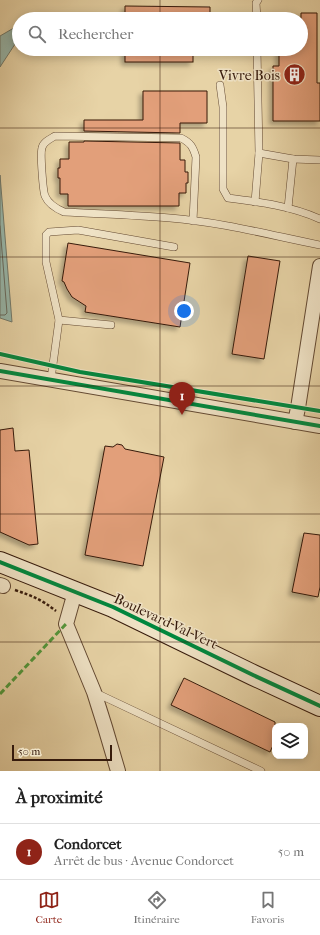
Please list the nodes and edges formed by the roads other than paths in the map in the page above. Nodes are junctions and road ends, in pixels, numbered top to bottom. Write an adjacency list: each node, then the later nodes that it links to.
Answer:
1 (258, 0): 2 (lane)
2 (257, 12)
3 (257, 56): 5 (lane)
4 (220, 85): 8 (lane)
5 (259, 153): 6 (lane); 8 (lane)
6 (293, 159): 7 (lane); 9 (lane)
7 (320, 160)
8 (255, 202): 9 (lane)
9 (288, 208): 10 (lane)
10 (320, 219)
11 (193, 221): 11 (lane); 12 (lane)
12 (320, 245)
13 (174, 247): 15 (lane)
14 (320, 266): 19 (street)
15 (59, 320): 16 (lane); 18 (lane)
16 (111, 326)
17 (0, 371): 18 (street)
18 (51, 379): 19 (street)
19 (295, 422): 20 (street)
20 (320, 426)
21 (0, 562): 22 (street, Boulevard Val Vert)
22 (75, 592): 23 (street); 24 (street, Boulevard Val Vert)
23 (94, 692): 25 (street); 26 (lane)
24 (320, 706)
25 (118, 771)
26 (261, 771)

